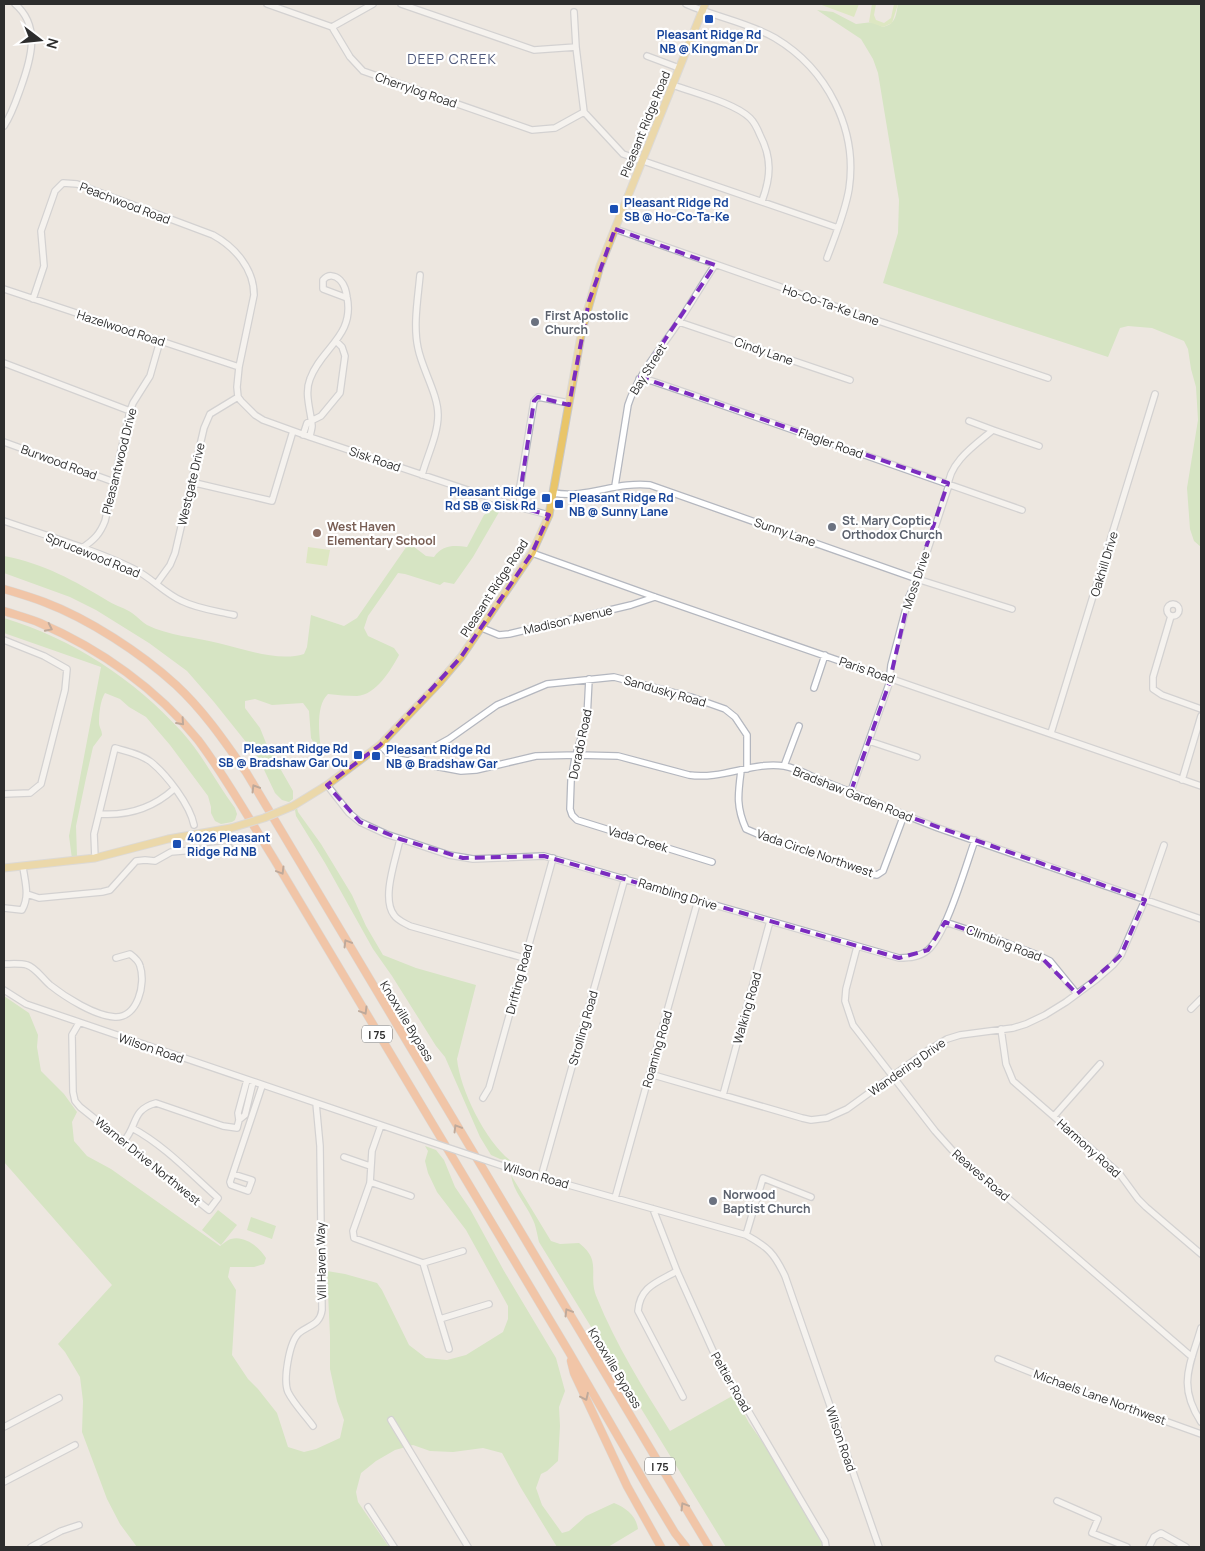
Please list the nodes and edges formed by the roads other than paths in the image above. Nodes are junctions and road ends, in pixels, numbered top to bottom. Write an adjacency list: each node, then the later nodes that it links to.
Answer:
1 (15, 4): 14 (street)
2 (270, 4): 8 (street)
3 (373, 4): 8 (street)
4 (401, 4): 9 (street)
5 (686, 4): 6 (street)
6 (704, 7): 11 (main road, Pleasant Ridge Road); 17 (street)
7 (574, 12): 9 (street)
8 (332, 27): 13 (street, Cherrylog Road)
9 (576, 47): 13 (street)
10 (647, 56): 11 (street)
11 (679, 68): 12 (main road, Pleasant Ridge Road)
12 (673, 85): 15 (main road, Pleasant Ridge Road); 16 (street)
13 (584, 112): 15 (street)
14 (4, 126)
15 (643, 162): 16 (street); 18 (main road, Pleasant Ridge Road)
16 (762, 201): 17 (street)
17 (838, 228): 19 (street)
18 (615, 229): 20 (street, Ho-Co-Ta-Ke Lane); 35 (main road, Pleasant Ridge Road)
19 (827, 258)
20 (715, 265): 25 (street, Bay Street); 30 (street, Ho-Co-Ta-Ke Lane)
21 (420, 275): 45 (street)
22 (4, 289): 24 (street, Hazelwood Road)
23 (347, 298): 23 (street); 27 (street)
24 (33, 299): 26 (street, Hazelwood Road); 29 (street, Peachwood Road)
25 (679, 322): 31 (street, Bay Street); 32 (street, Cindy Lane)
26 (160, 341): 29 (street, Hazelwood Road); 36 (street, Pleasantwood Drive)
27 (336, 341): 37 (street); 37 (street)
28 (4, 364): 36 (street)
29 (239, 367): 34 (street)
30 (1048, 378)
31 (639, 379): 48 (street, Flagler Road); 49 (street, Bay Street)
32 (850, 380)
33 (1155, 394): 74 (street, Oakhill Drive)
34 (238, 397): 40 (street, Sisk Road); 47 (street, Westgate Drive)
35 (569, 403): 50 (main road, Pleasant Ridge Road); 51 (street)
36 (130, 411): 46 (street, Pleasantwood Drive)
37 (310, 421): 41 (street); 42 (street)
38 (969, 421): 39 (street)
39 (993, 430): 44 (street); 48 (street, Moss Drive)
40 (293, 431): 41 (street, Sisk Road); 47 (street)
41 (303, 435): 42 (street, Sisk Road)
42 (310, 437): 45 (street, Sisk Road)
43 (4, 442): 46 (street, Burwood Road)
44 (1038, 446)
45 (422, 475): 51 (street, Sisk Road)
46 (114, 482): 55 (street, Pleasantwood Drive)
47 (191, 482): 58 (street, Westgate Drive)
48 (948, 483): 52 (street, Flagler Road); 57 (street, Moss Drive)
49 (615, 486): 50 (street, Sunny Lane); 57 (street, Sunny Lane)
50 (554, 493): 53 (main road, Pleasant Ridge Road)
51 (518, 507): 53 (street, Sisk Road)
52 (1022, 510)
53 (549, 515): 56 (main road, Pleasant Ridge Road)
54 (4, 521): 55 (street, Sprucewood Road)
55 (82, 548): 58 (street, Sprucewood Road)
56 (532, 553): 60 (street, Paris Road); 65 (main road, Pleasant Ridge Road)
57 (917, 579): 61 (street, Sunny Lane); 68 (street, Moss Drive)
58 (157, 583): 63 (street, Sprucewood Road)
59 (4, 589): 174 (highway, Knoxville Bypass / I 75, one-way to 59)
60 (655, 597): 65 (street, Madison Avenue); 67 (street, Paris Road)
61 (1012, 610)
62 (4, 611): 154 (highway, I 75, one-way to 154)
63 (234, 615)
64 (1171, 616): 71 (street)
65 (482, 628): 76 (main road, Pleasant Ridge Road)
66 (4, 640): 87 (street)
67 (825, 655): 68 (street, Paris Road); 70 (street)
68 (889, 677): 74 (street, Paris Road); 75 (street, Moss Drive)
69 (589, 680): 77 (street, Dorado Road); 79 (street, Sandusky Road); 81 (street, Sandusky Road)
70 (814, 688)
71 (1201, 709)
72 (1201, 716): 82 (street)
73 (799, 726): 80 (street)
74 (1051, 733): 82 (street, Paris Road)
75 (869, 741): 78 (street); 86 (street, Moss Drive)
76 (380, 745): 79 (street, Bradshaw Garden Road); 83 (main road, Pleasant Ridge Road)
77 (576, 754): 79 (street, Bradshaw Garden Road); 81 (street, Bradshaw Garden Road); 88 (street, Dorado Road)
78 (917, 757)
79 (408, 762)
80 (784, 766): 81 (street, Bradshaw Garden Road); 86 (street, Bradshaw Garden Road)
81 (744, 770): 92 (street, Sandusky Road)
82 (1182, 780): 84 (street, Paris Road)
83 (327, 785): 93 (main road, Pleasant Ridge Road, bridge); 94 (street, Rambling Drive)
84 (1201, 786)
85 (174, 789): 89 (street); 89 (street); 91 (street)
86 (851, 791): 90 (street, Bradshaw Garden Road)
87 (4, 794)
88 (570, 809): 101 (street, Vada Creek)
89 (98, 814): 99 (street)
90 (904, 815): 92 (street, Vada Circle Northwest); 95 (street, Bradshaw Garden Road)
91 (194, 825)
92 (746, 829)
93 (168, 839): 98 (street); 99 (main road, Pleasant Ridge Road)
94 (400, 840): 100 (street, Rambling Drive); 114 (street)
95 (975, 840): 107 (street, Bradshaw Garden Road); 111 (street, Rambling Drive)
96 (1164, 845): 107 (street, Wandering Drive)
97 (229, 847): 98 (street)
98 (171, 852): 105 (street)
99 (95, 858): 102 (main road, Pleasant Ridge Road)
100 (553, 858): 104 (street, Rambling Drive); 114 (street, Drifting Road)
101 (712, 862)
102 (23, 867): 103 (main road, Pleasant Ridge Road); 105 (street)
103 (4, 868)
104 (625, 878): 106 (street, Rambling Drive); 139 (street, Strolling Road)
105 (27, 894): 108 (street)
106 (698, 900): 110 (street, Rambling Drive); 125 (street, Roaming Road)
107 (1146, 900): 109 (street, Bradshaw Garden Road); 117 (street, Wandering Drive)
108 (4, 908)
109 (1201, 918)
110 (770, 921): 112 (street, Rambling Drive); 129 (street, Walking Road)
111 (946, 922): 112 (street, Rambling Drive); 117 (street, Climbing Road)
112 (857, 947): 126 (street, Reaves Road)
113 (116, 958): 115 (street)
114 (524, 958): 130 (street, Drifting Road)
115 (4, 964)
116 (4, 990): 120 (street, Wilson Road)
117 (1077, 994): 122 (street, Wandering Drive)
118 (1201, 999): 119 (street)
119 (1191, 1009)
120 (66, 1018): 121 (street, Wilson Road); 123 (street)
121 (79, 1023): 123 (street); 127 (street, Wilson Road)
122 (1001, 1029): 126 (street, Wandering Drive); 132 (street, Harmony Road)
123 (72, 1035): 135 (street, Warner Drive Northwest)
124 (1100, 1064): 132 (street)
125 (650, 1074): 129 (street, Wandering Drive); 143 (street, Roaming Road)
126 (893, 1076): 129 (street, Wandering Drive); 155 (street, Reaves Road)
127 (250, 1082): 128 (street, Wilson Road); 134 (street)
128 (262, 1086): 131 (street, Wilson Road); 138 (street)
129 (723, 1095)
130 (483, 1098)
131 (316, 1103): 133 (street, Wilson Road); 162 (street, Vill Haven Way)
132 (1054, 1116): 147 (street, Harmony Road)
133 (382, 1125): 137 (street); 139 (street, Wilson Road, bridge)
134 (132, 1128): 135 (street); 135 (street, Warner Drive Northwest)
135 (124, 1142)
136 (344, 1157): 137 (street)
137 (370, 1166): 140 (street)
138 (233, 1174)
139 (541, 1177): 143 (street, Wilson Road)
140 (370, 1182): 141 (street); 148 (street)
141 (411, 1196)
142 (811, 1197): 145 (street)
143 (615, 1198): 144 (street, Wilson Road)
144 (653, 1209): 145 (street, Wilson Road); 149 (street, Peltier Road)
145 (746, 1235): 176 (street, Wilson Road)
146 (463, 1251): 148 (street)
147 (1201, 1254)
148 (423, 1263): 151 (street)
149 (677, 1271): 157 (street); 175 (street, Peltier Road)
150 (489, 1304): 151 (street)
151 (440, 1319): 153 (street)
152 (1201, 1328): 155 (street)
153 (449, 1350)
154 (568, 1352): 172 (highway, one-way to 172); 173 (highway, I 75)
155 (1192, 1357): 160 (street)
156 (998, 1359): 163 (street, Michaels Lane Northwest)
157 (683, 1397)
158 (59, 1398): 161 (street)
159 (391, 1420): 171 (street)
160 (1201, 1422)
161 (4, 1426)
162 (313, 1426)
163 (1201, 1434)
164 (75, 1445): 165 (street)
165 (4, 1482)
166 (1057, 1501): 177 (street)
167 (368, 1507): 170 (street)
168 (79, 1525): 169 (street)
169 (31, 1547)
170 (394, 1547)
171 (468, 1547)
172 (661, 1547)
173 (686, 1547)
174 (709, 1547)
175 (826, 1547)
176 (879, 1547)
177 (1127, 1547)
178 (1149, 1547): 179 (street)
179 (1186, 1547)

